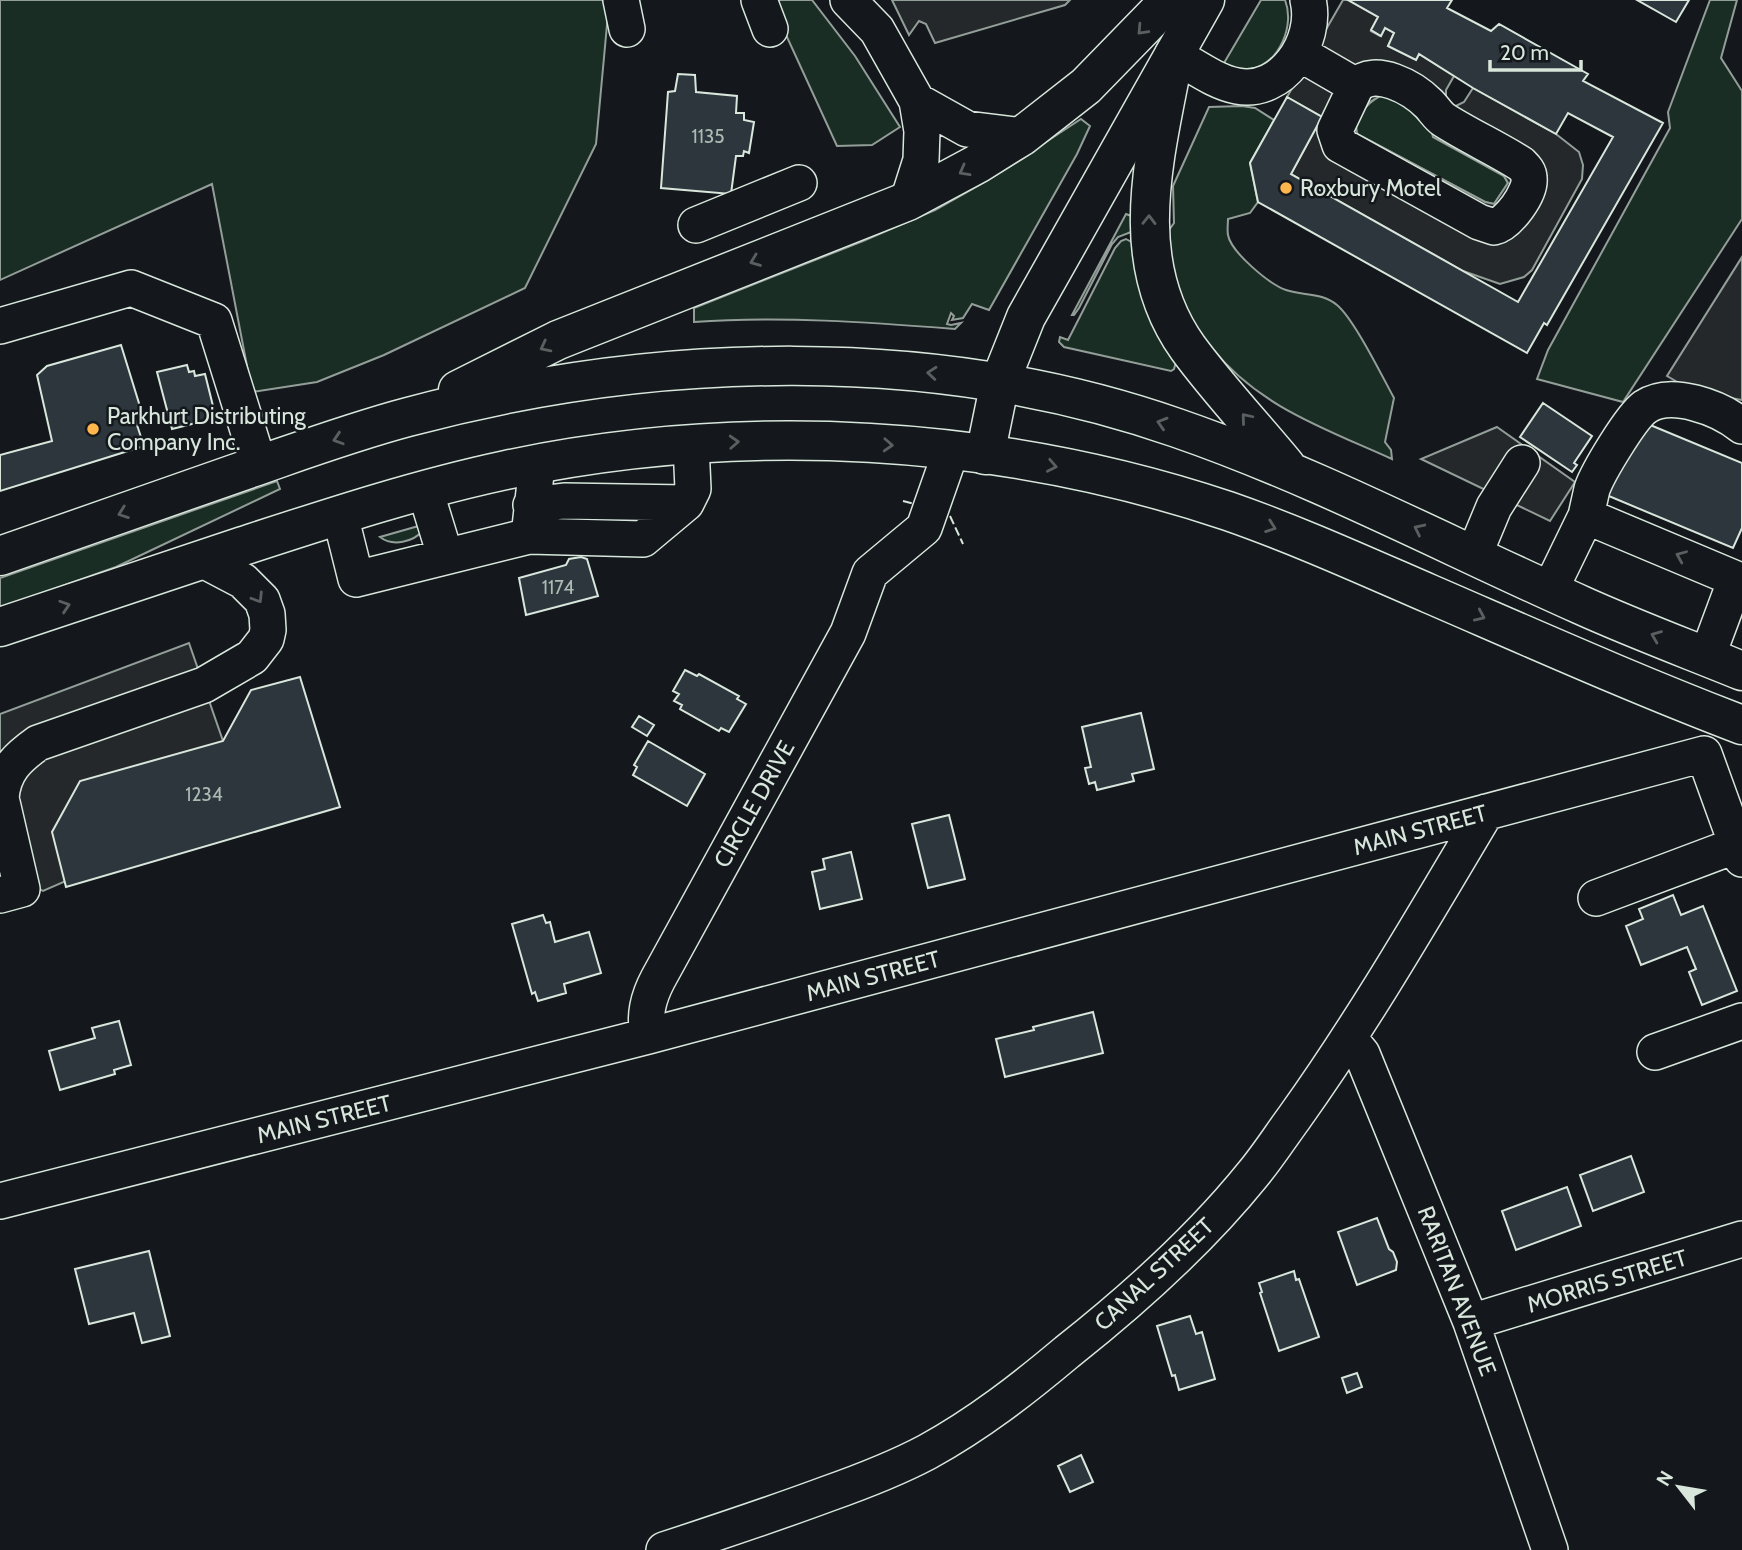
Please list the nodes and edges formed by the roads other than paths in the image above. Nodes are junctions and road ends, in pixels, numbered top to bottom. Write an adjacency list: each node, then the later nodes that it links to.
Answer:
1 (848, 0): 8 (street)
2 (1199, 0): 9 (main road, one-way to 9)
3 (1205, 0): 6 (main road)
4 (1308, 0): 5 (street)
5 (1299, 53): 6 (street); 7 (street)
6 (1174, 55): 14 (main road); 22 (main road, one-way to 6)
7 (1356, 86): 7 (street)
8 (917, 101): 9 (street); 11 (street)
9 (1022, 136): 11 (main road, one-way to 11)
10 (799, 183): 12 (street)
11 (908, 201): 15 (main road, one-way to 15)
12 (695, 225)
13 (0, 326): 21 (street)
14 (1000, 383): 15 (main road, one-way to 15); 18 (main road); 22 (main road, one-way to 14)
15 (403, 418): 21 (main road, one-way to 21)
16 (1742, 426): 25 (street)
17 (691, 445): 18 (main road, one-way to 18); 20 (main road); 26 (street)
18 (968, 453): 36 (main road, one-way to 36); 43 (street, CIRCLE DRIVE)
19 (1522, 463): 28 (street)
20 (537, 465): 23 (main road); 26 (street)
21 (259, 466): 29 (main road, one-way to 29)
22 (1290, 471): 28 (main road, one-way to 22)
23 (425, 490): 24 (main road); 27 (street)
24 (340, 515): 27 (street); 30 (main road)
25 (1586, 516): 31 (street, one-way to 25); 32 (street)
26 (530, 520): 27 (street)
27 (445, 555)
28 (1474, 555): 32 (main road)
29 (0, 556)
30 (203, 559): 33 (main road, one-way to 30); 40 (street, one-way to 40)
31 (1739, 572): 34 (street)
32 (1550, 590): 34 (main road, one-way to 32)
33 (0, 627)
34 (1707, 657): 35 (main road)
35 (1742, 671)
36 (1730, 721): 37 (street)
37 (1704, 754): 38 (street, MAIN STREET); 39 (street)
38 (1486, 812): 43 (street, MAIN STREET); 44 (street, CANAL STREET)
39 (1740, 852): 41 (street)
40 (0, 895)
41 (1596, 898)
42 (1742, 1021): 45 (street)
43 (648, 1036): 46 (street, MAIN STREET)
44 (1349, 1038): 48 (street, RARITAN AVENUE); 49 (street, CANAL STREET)
45 (1655, 1052)
46 (2, 1193)
47 (1742, 1239): 48 (street, MORRIS STREET)
48 (1471, 1322): 50 (street, RARITAN AVENUE)
49 (664, 1550)
50 (1550, 1550)

